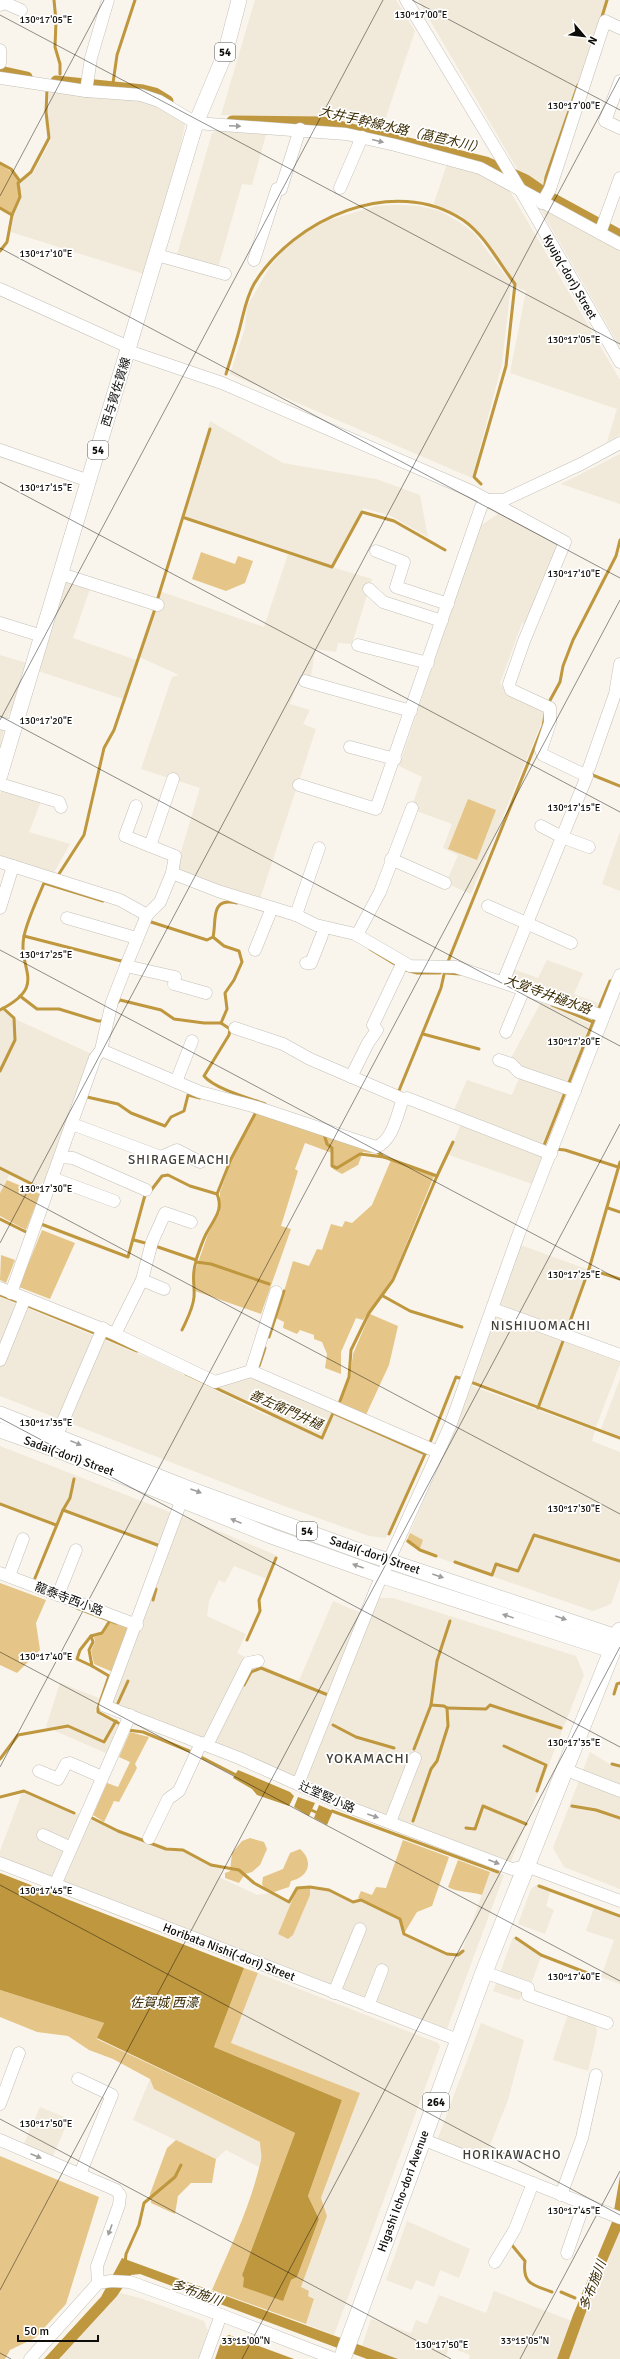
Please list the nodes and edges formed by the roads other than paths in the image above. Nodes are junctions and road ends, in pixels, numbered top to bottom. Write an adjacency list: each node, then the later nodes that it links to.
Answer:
1 (108, 0): 11 (street)
2 (239, 0): 12 (main road, 54)
3 (406, 0): 18 (street, Kyujo(-dori) Street)
4 (0, 5): 5 (street)
5 (21, 10)
6 (620, 28): 19 (street)
7 (0, 50): 8 (street)
8 (0, 62)
9 (0, 78): 11 (street)
10 (620, 81): 13 (street)
11 (87, 85): 12 (street)
12 (196, 124): 14 (street, one-way to 14); 22 (main road, 西与賀佐賀線 / 54)
13 (620, 128)
14 (300, 129): 15 (street); 23 (street)
15 (362, 137): 17 (street); 18 (street, one-way to 18)
16 (620, 178): 20 (street)
17 (340, 188)
18 (521, 191): 19 (street); 27 (street, Kyujo(-dori) Street)
19 (546, 197): 20 (street)
20 (602, 227): 21 (street)
21 (620, 244)
22 (157, 255): 24 (street); 26 (main road, 西与賀佐賀線 / 54)
23 (254, 260)
24 (224, 274)
25 (0, 289): 26 (street)
26 (128, 351): 30 (main road, 西与賀佐賀線 / 54); 31 (street)
27 (620, 362)
28 (620, 443): 31 (street)
29 (0, 450): 30 (street)
30 (89, 481): 33 (main road, 西与賀佐賀線 / 54)
31 (486, 500): 35 (street); 58 (street)
32 (376, 551): 35 (street)
33 (61, 574): 36 (street); 39 (main road, 西与賀佐賀線 / 54)
34 (369, 589): 37 (street)
35 (448, 604): 37 (street)
36 (156, 605)
37 (442, 621): 41 (street)
38 (0, 623): 39 (street)
39 (42, 636): 46 (main road, 西与賀佐賀線 / 54)
40 (358, 645): 41 (street)
41 (428, 663): 44 (street)
42 (620, 664): 49 (street)
43 (305, 681): 44 (street)
44 (411, 711): 48 (street)
45 (0, 723): 46 (street)
46 (14, 727): 50 (main road, 西与賀佐賀線 / 54)
47 (350, 747): 48 (street)
48 (395, 760): 53 (street)
49 (589, 768)
50 (0, 775)
51 (172, 779): 59 (street)
52 (0, 784): 55 (street)
53 (299, 785)
54 (136, 806): 59 (street)
55 (61, 807)
56 (412, 808): 62 (street)
57 (541, 826): 58 (street)
58 (562, 837): 60 (street); 73 (street)
59 (150, 846): 65 (street)
60 (589, 847)
61 (318, 848): 70 (street)
62 (390, 859): 66 (street); 75 (street)
63 (0, 862): 64 (street)
64 (13, 866): 68 (street); 72 (street)
65 (172, 873): 69 (street); 72 (street)
66 (445, 883)
67 (488, 906): 73 (street)
68 (0, 908)
69 (270, 912): 70 (street); 78 (street)
70 (296, 915): 75 (street)
71 (67, 918): 76 (street)
72 (146, 919): 80 (street)
73 (527, 923): 77 (street); 83 (street)
74 (322, 935): 79 (street)
75 (357, 935): 81 (street)
76 (133, 937)
77 (571, 943)
78 (255, 950)
79 (306, 963)
80 (126, 966): 84 (street); 90 (street)
81 (401, 966): 83 (street); 92 (street)
82 (618, 980): 86 (street)
83 (503, 982): 85 (street)
84 (206, 993)
85 (522, 994): 86 (street); 88 (street)
86 (598, 1015): 94 (street)
87 (235, 1028): 92 (street)
88 (506, 1032)
89 (192, 1042): 93 (street)
90 (101, 1050): 93 (street); 96 (street)
91 (499, 1060): 94 (street)
92 (351, 1077): 95 (street)
93 (176, 1082): 95 (street)
94 (570, 1089): 97 (street)
95 (399, 1097): 97 (street)
96 (72, 1124): 98 (street); 99 (street)
97 (552, 1151): 109 (street)
98 (60, 1157): 100 (street); 101 (street)
99 (200, 1162)
100 (52, 1178): 102 (street); 106 (street)
101 (146, 1190)
102 (114, 1201)
103 (190, 1222): 104 (street)
104 (142, 1280): 105 (street); 111 (street)
105 (164, 1289)
106 (6, 1290): 108 (street)
107 (276, 1292): 114 (street)
108 (23, 1302): 110 (street); 113 (street)
109 (493, 1309): 112 (street); 118 (street)
110 (100, 1333): 111 (street); 117 (street)
111 (116, 1334): 114 (street)
112 (620, 1355)
113 (0, 1360)
114 (251, 1371): 118 (street)
115 (0, 1414): 117 (main road, Sadai(-dori) Street / 54)
116 (0, 1430): 119 (main road, Sadai(-dori) Street / 54)
117 (58, 1435): 122 (main road, Sadai(-dori) Street / 54, one-way to 122)
118 (432, 1449): 122 (street)
119 (182, 1499): 124 (main road, Sadai(-dori) Street / 54, one-way to 119); 126 (street)
120 (23, 1539): 123 (street)
121 (76, 1550): 125 (street)
122 (390, 1561): 124 (street); 127 (main road, Sadai(-dori) Street / 54, one-way to 127)
123 (4, 1575): 125 (street, 龍泰寺西小路)
124 (383, 1576): 127 (main road, Sadai(-dori) Street / 54, one-way to 124); 135 (street)
125 (58, 1595): 126 (street, 龍泰寺西小路)
126 (137, 1625): 129 (street, 辻堂竪小路)
127 (618, 1642): 132 (highway, 264)
128 (258, 1661): 130 (street)
129 (126, 1723): 130 (street, 辻堂竪小路); 134 (street)
130 (200, 1749): 135 (street, 辻堂竪小路); 139 (street)
131 (415, 1758): 137 (street)
132 (564, 1769): 136 (street); 142 (highway, 264)
133 (39, 1771): 134 (street)
134 (102, 1777): 140 (street)
135 (298, 1784): 137 (street, 辻堂竪小路, one-way to 137)
136 (620, 1791)
137 (390, 1822): 142 (street, 辻堂竪小路, one-way to 142)
138 (43, 1835): 140 (street)
139 (149, 1838)
140 (71, 1848): 143 (street)
141 (0, 1863): 143 (street, Horibata Nishi(-dori) Street)
142 (526, 1866): 144 (street); 147 (highway, Higashi Icho-dori Avenue / 264)
143 (55, 1885): 148 (street, Horibata Nishi(-dori) Street)
144 (620, 1901)
145 (360, 1929): 148 (street)
146 (382, 1970): 149 (street)
147 (484, 1972): 150 (street); 151 (highway, Higashi Icho-dori Avenue / 264)
148 (334, 1993): 149 (street, Horibata Nishi(-dori) Street)
149 (368, 2006): 151 (street, Horibata Nishi(-dori) Street)
150 (607, 2023)
151 (458, 2040): 156 (highway, Higashi Icho-dori Avenue / 264)
152 (19, 2053): 155 (street)
153 (596, 2075): 160 (street)
154 (78, 2079): 158 (street)
155 (0, 2104)
156 (422, 2139): 159 (street); 167 (highway, Higashi Icho-dori Avenue / 264)
157 (0, 2140): 158 (street, one-way to 158)
158 (80, 2174): 165 (street, one-way to 165)
159 (533, 2183): 160 (street); 164 (street)
160 (561, 2194): 161 (street)
161 (584, 2204): 162 (street); 163 (street)
162 (616, 2217)
163 (567, 2252)
164 (495, 2262)
165 (98, 2283): 166 (street); 168 (street)
166 (221, 2315): 167 (street); 169 (street)
167 (342, 2353)
168 (30, 2359)
169 (205, 2359)

